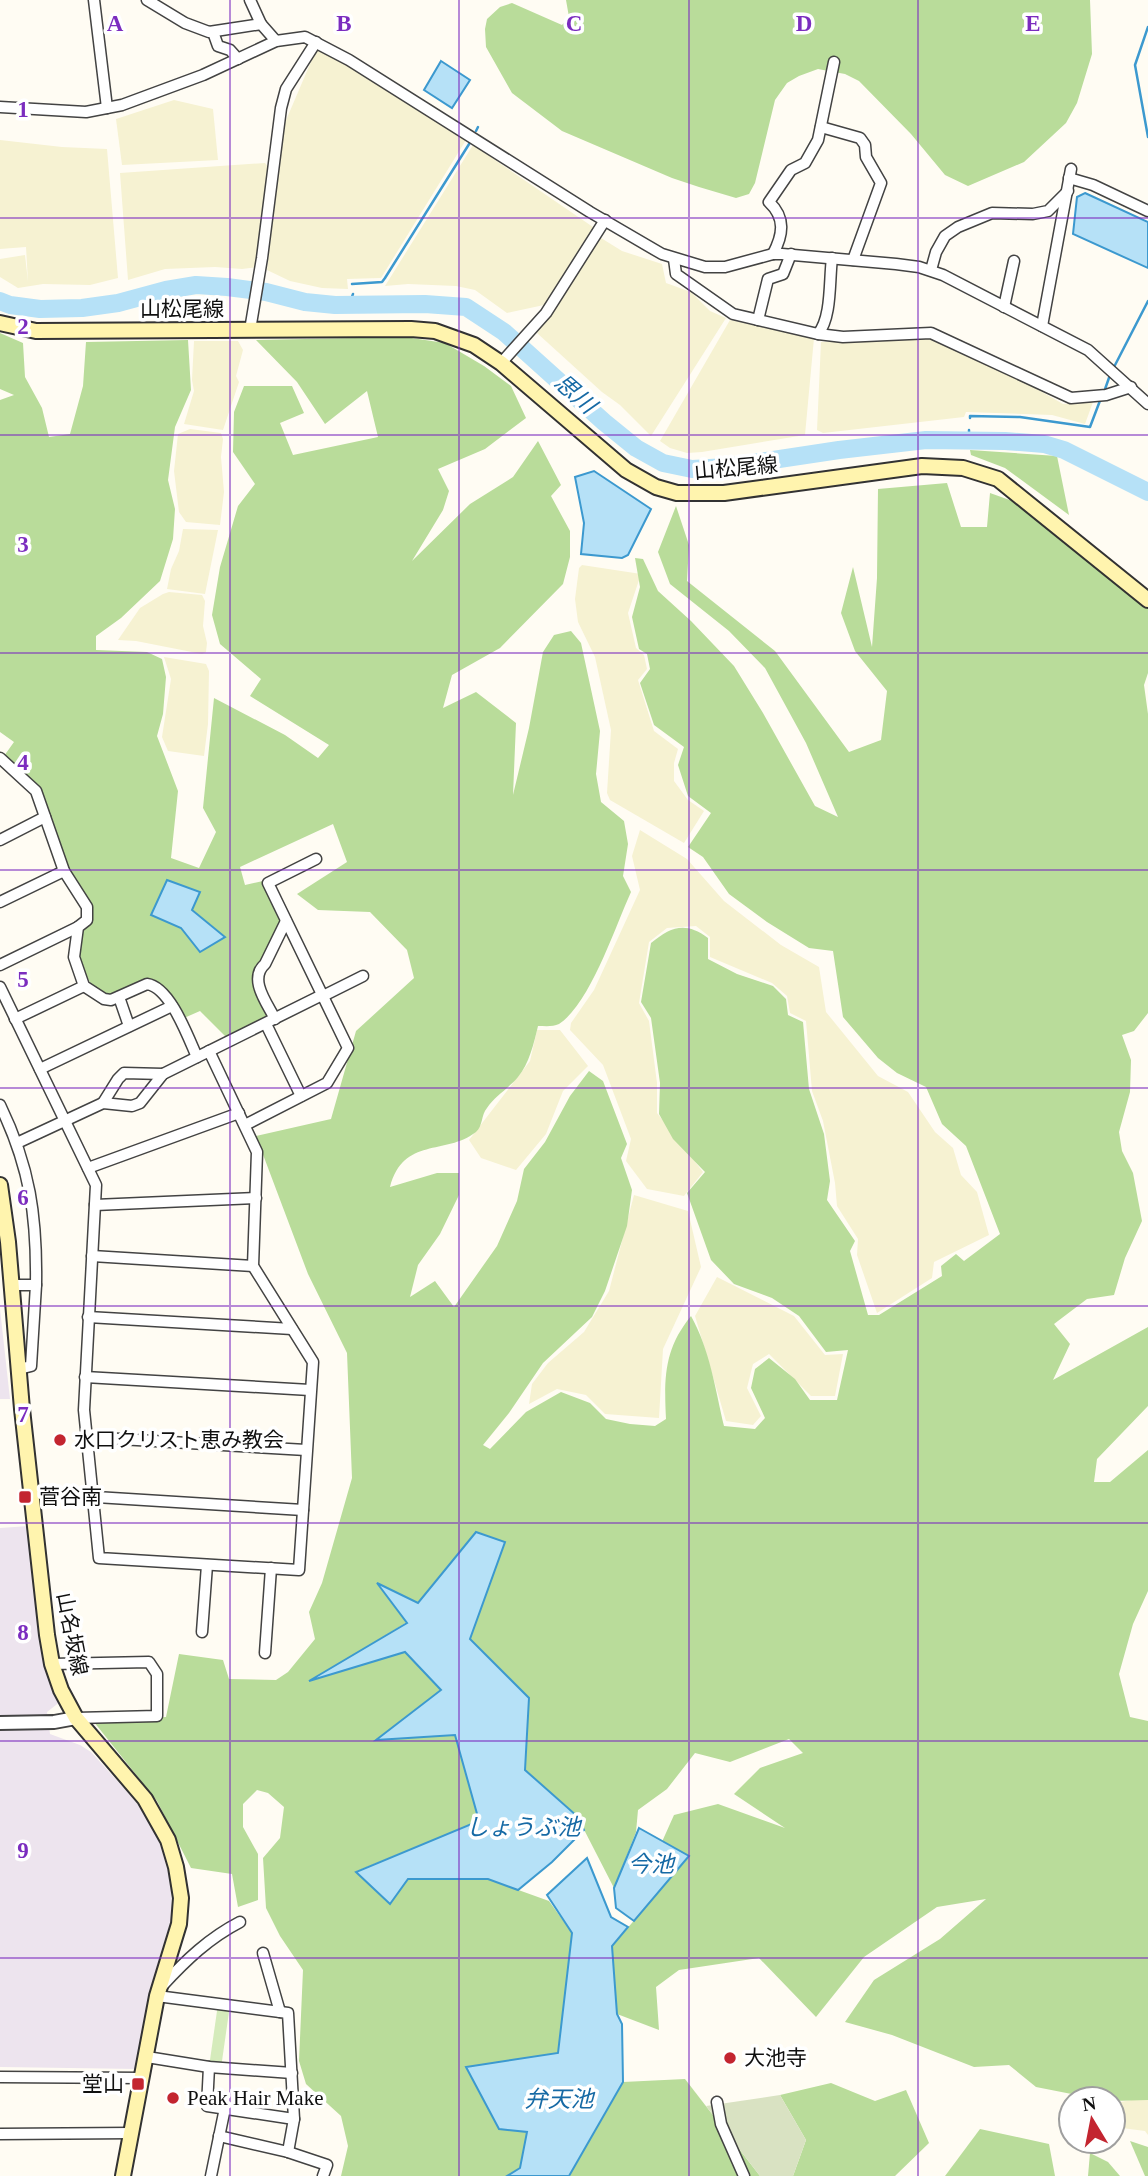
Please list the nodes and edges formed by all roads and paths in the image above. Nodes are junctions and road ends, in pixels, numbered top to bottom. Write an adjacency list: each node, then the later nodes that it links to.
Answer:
1 (94, 0): 11 (street)
2 (147, 0): 5 (street)
3 (250, 0): 4 (street)
4 (261, 24): 5 (street); 6 (street)
5 (213, 32): 8 (street)
6 (276, 41): 7 (street); 8 (street)
7 (316, 43): 15 (street); 27 (street)
8 (238, 59): 11 (street)
9 (834, 62): 12 (street)
10 (0, 107): 11 (street)
11 (107, 108)
12 (821, 127): 16 (street); 20 (street)
13 (1068, 191): 14 (street); 22 (street); 26 (street)
14 (1148, 211)
15 (605, 220): 19 (street); 29 (street)
16 (773, 254): 17 (street); 19 (street)
17 (791, 254): 18 (street); 24 (street)
18 (832, 258): 20 (street); 28 (street)
19 (674, 259): 24 (street)
20 (853, 260): 22 (street)
21 (1014, 261): 23 (street)
22 (931, 271): 23 (street)
23 (1004, 307): 26 (street)
24 (758, 320): 28 (street)
25 (0, 323): 27 (main road, 山松尾線)
26 (1042, 326): 30 (street)
27 (250, 330): 29 (main road, 山松尾線)
28 (818, 334): 30 (street)
29 (506, 358): 32 (main road, 山松尾線)
30 (1131, 387): 31 (street)
31 (1148, 404)
32 (1148, 600)
33 (0, 758): 34 (street)
34 (13, 770): 35 (street); 36 (street)
35 (0, 776)
36 (45, 817): 37 (street); 39 (street)
37 (0, 840)
38 (316, 859): 41 (street)
39 (64, 872): 40 (street); 42 (street)
40 (0, 902)
41 (286, 921): 47 (street); 51 (street)
42 (78, 926): 43 (street); 45 (street)
43 (0, 965)
44 (363, 976): 47 (street)
45 (84, 986): 48 (street); 50 (street)
46 (0, 987): 50 (street)
47 (323, 996): 51 (street); 57 (street)
48 (119, 998): 49 (street); 52 (street)
49 (172, 1006): 52 (street); 54 (street)
50 (15, 1019): 55 (street)
51 (270, 1021): 53 (street); 57 (street)
52 (129, 1026): 55 (street)
53 (209, 1051): 54 (street); 60 (street)
54 (197, 1057): 56 (street)
55 (40, 1069): 61 (street)
56 (163, 1073): 58 (street); 58 (street)
57 (301, 1096): 62 (street)
58 (103, 1103): 61 (street)
59 (0, 1105): 63 (street)
60 (239, 1113): 62 (street); 64 (street)
61 (65, 1121): 63 (street); 64 (street)
62 (245, 1125): 66 (street)
63 (17, 1143): 71 (street)
64 (88, 1167): 67 (street)
65 (0, 1185): 70 (main road, 山名坂線)
66 (256, 1198): 67 (street); 69 (street)
67 (95, 1205): 68 (street)
68 (92, 1256): 69 (street); 72 (street)
69 (253, 1266): 73 (street)
70 (12, 1285): 71 (street); 74 (main road, 山名坂線)
71 (36, 1285): 74 (street)
72 (89, 1317): 73 (street); 75 (street)
73 (292, 1329): 76 (street)
74 (19, 1368): 79 (main road, 山名坂線)
75 (86, 1377): 76 (street); 77 (street)
76 (310, 1390): 78 (street)
77 (86, 1437): 78 (street); 80 (street)
78 (306, 1450): 81 (street)
79 (32, 1493): 80 (street); 86 (main road, 山名坂線)
80 (92, 1497): 81 (street); 82 (street)
81 (303, 1510): 83 (street)
82 (207, 1565): 83 (street); 84 (street)
83 (271, 1568): 85 (street)
84 (202, 1632)
85 (265, 1653)
86 (52, 1664): 87 (main road, 山名坂線); 87 (street)
87 (76, 1718): 88 (street); 91 (main road, 山名坂線)
88 (0, 1723)
89 (240, 1922): 91 (street)
90 (263, 1953): 92 (street)
91 (158, 1992): 92 (street); 93 (main road, 山名坂線)
92 (280, 2012): 95 (street)
93 (147, 2057): 94 (street); 97 (main road, 山名坂線)
94 (209, 2067): 95 (street); 99 (street)
95 (292, 2073): 100 (street)
96 (0, 2077): 97 (street)
97 (143, 2078): 101 (main road, 山名坂線)
98 (717, 2102): 108 (street)
99 (225, 2108): 100 (street); 103 (street)
100 (294, 2119): 104 (street)
101 (132, 2133): 102 (street); 105 (main road, 山名坂線)
102 (0, 2134)
103 (219, 2136): 104 (street); 106 (street)
104 (288, 2152): 107 (street)
105 (123, 2176)
106 (211, 2176)
107 (323, 2176)
108 (744, 2176)

